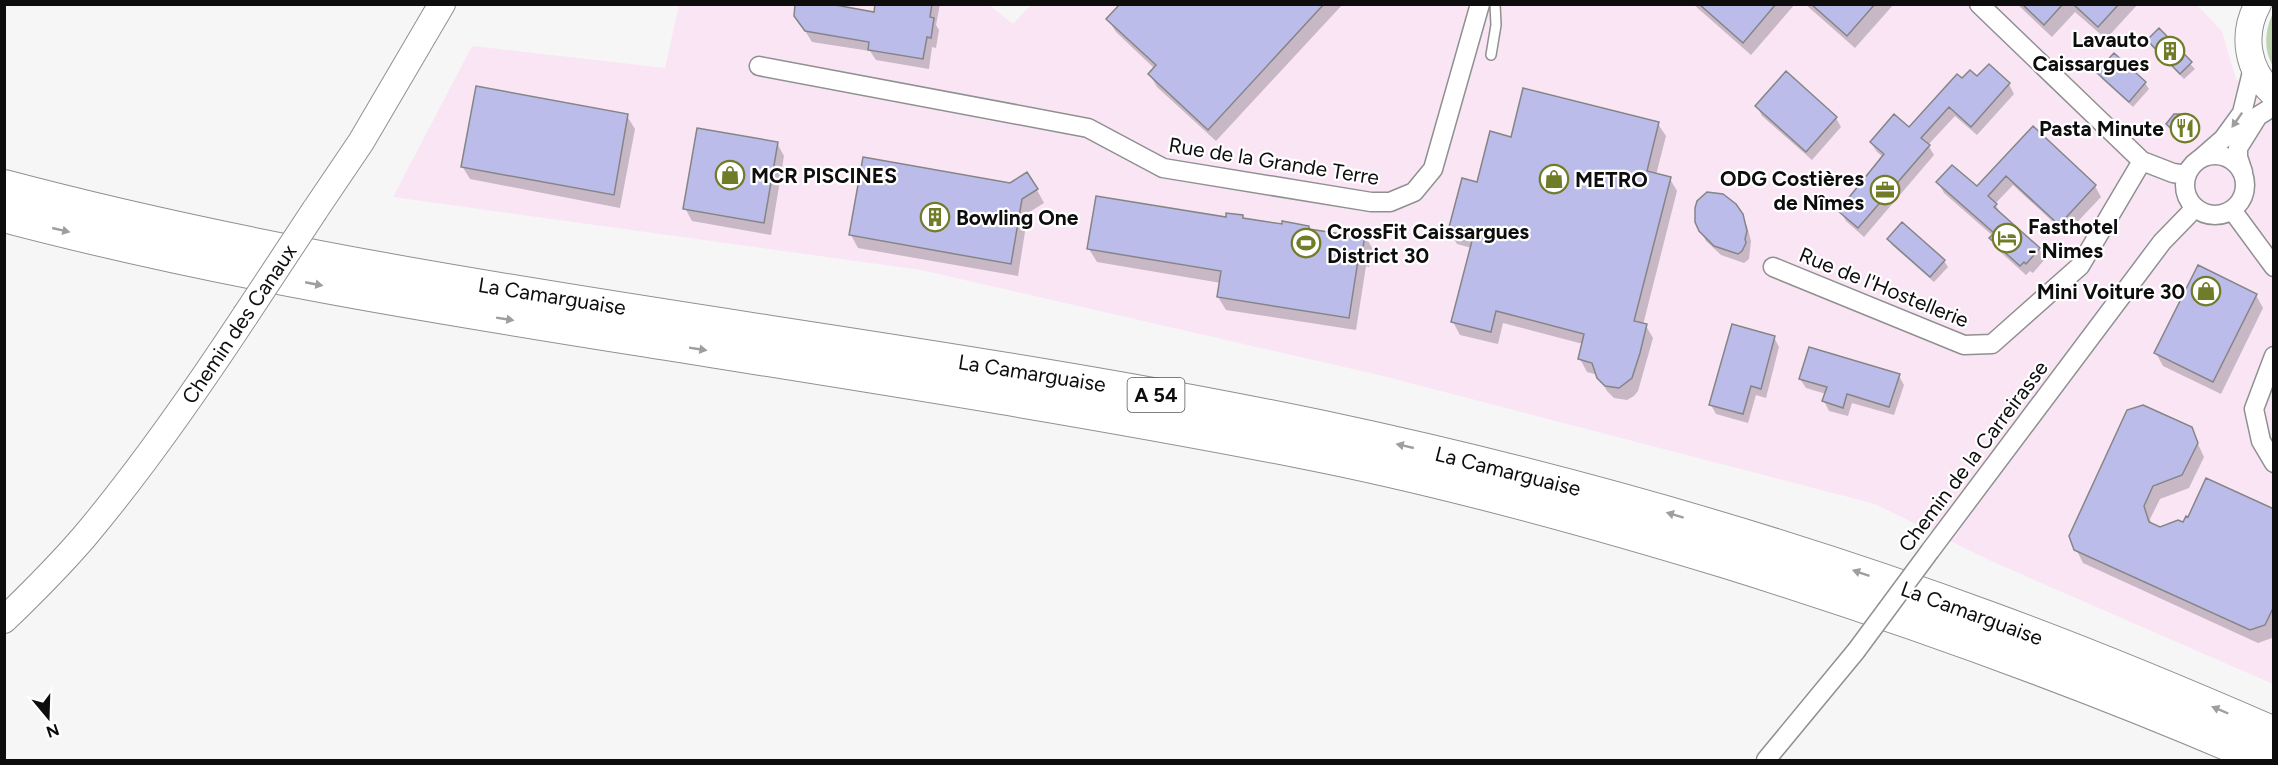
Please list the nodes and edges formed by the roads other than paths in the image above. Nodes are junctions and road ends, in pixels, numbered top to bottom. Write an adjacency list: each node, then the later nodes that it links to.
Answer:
1 (441, 4): 23 (main road, Chemin des Canaux, bridge)
2 (1480, 4): 7 (street, Rue de la Grande Terre)
3 (1495, 4): 6 (lane)
4 (1979, 4): 12 (street)
5 (2253, 8): 8 (main road)
6 (1491, 54)
7 (759, 66)
8 (2253, 68): 9 (main road); 11 (street, one-way to 11)
9 (2274, 94)
10 (2274, 106): 14 (street)
11 (2198, 160): 13 (street); 14 (street)
12 (2142, 161): 13 (street); 19 (street, Rue de l'Hostellerie)
13 (2187, 175): 16 (street)
14 (2244, 177): 17 (street)
15 (4, 186): 24 (highway, La Camarguaise / A 54, one-way to 15)
16 (2195, 208): 17 (street); 25 (street, Chemin de la Carreirasse, bridge)
17 (2232, 210): 20 (street)
18 (4, 216): 26 (highway, La Camarguaise / A 54, one-way to 26)
19 (1773, 267)
20 (2274, 267)
21 (2274, 356): 22 (street)
22 (2274, 463)
23 (4, 620)
24 (2274, 733)
25 (1766, 760)
26 (2264, 760)

